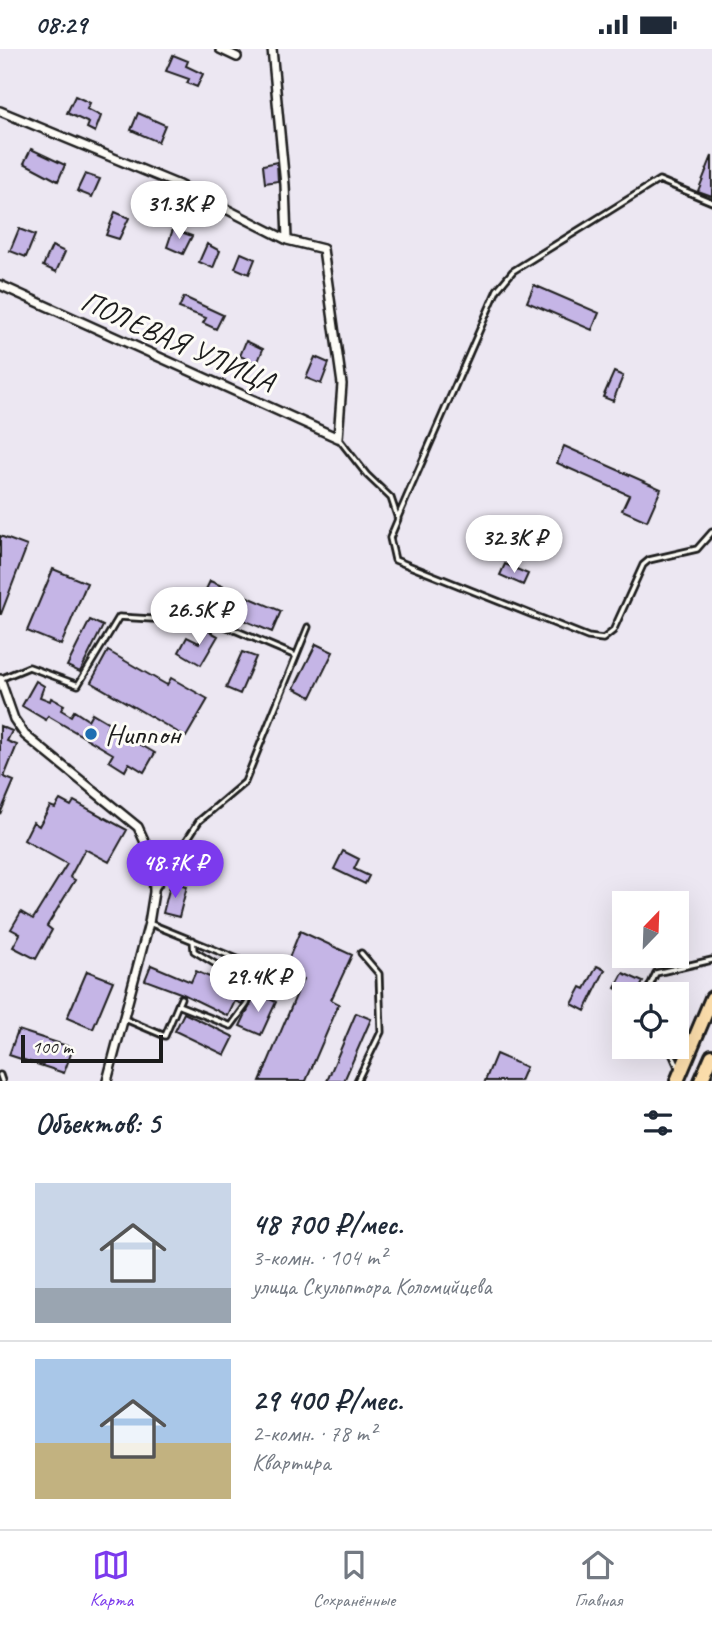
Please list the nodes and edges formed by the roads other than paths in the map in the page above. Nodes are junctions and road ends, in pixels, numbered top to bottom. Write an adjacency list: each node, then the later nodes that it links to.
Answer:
1 (220, 49): 3 (street)
2 (272, 49): 6 (street)
3 (237, 57)
4 (0, 111): 6 (street)
5 (712, 202): 9 (lane)
6 (287, 240): 8 (street)
7 (0, 285): 8 (street, ПОЛЕВАЯ УЛИЦА)
8 (338, 438): 9 (lane)
9 (398, 519): 10 (lane)
10 (712, 532)
11 (308, 627): 12 (lane)
12 (296, 656): 13 (lane); 14 (lane)
13 (0, 679): 14 (street)
14 (154, 892): 15 (street)
15 (149, 923): 16 (lane); 24 (street)
16 (193, 940): 19 (lane); 23 (lane)
17 (361, 953): 31 (lane)
18 (712, 960): 20 (lane)
19 (272, 972)
20 (652, 982)
21 (181, 998): 23 (lane)
22 (712, 998): 28 (main road)
23 (178, 1005): 24 (lane)
24 (125, 1019): 30 (street)
25 (712, 1056): 32 (main road)
26 (673, 1059): 28 (lane)
27 (0, 1076): 29 (lane)
28 (679, 1077)
29 (2, 1081)
30 (107, 1081)
31 (357, 1081)
32 (702, 1081)

